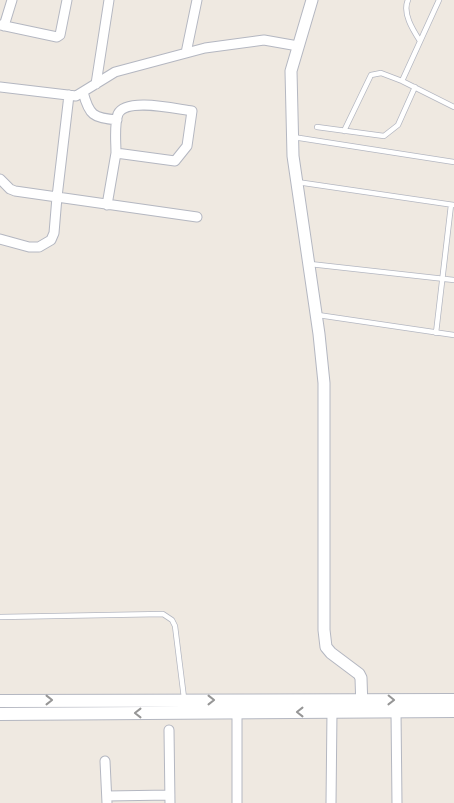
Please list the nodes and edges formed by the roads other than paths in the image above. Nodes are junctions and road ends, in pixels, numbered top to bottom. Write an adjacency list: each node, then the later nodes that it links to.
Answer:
1 (12, 0): 8 (street)
2 (67, 0): 8 (street)
3 (109, 0): 13 (street)
4 (197, 0): 11 (street)
5 (312, 0): 10 (street)
6 (408, 0): 9 (lane)
7 (439, 0): 9 (lane)
8 (2, 26)
9 (420, 41): 12 (lane)
10 (298, 46): 11 (street); 22 (street)
11 (186, 53): 13 (street)
12 (402, 81): 15 (lane); 21 (lane)
13 (96, 84): 16 (street)
14 (0, 87): 17 (street)
15 (415, 87): 18 (lane); 21 (lane)
16 (83, 92): 17 (street); 19 (street)
17 (69, 95): 27 (street)
18 (454, 107)
19 (117, 120): 23 (street); 23 (street)
20 (317, 127): 21 (lane)
21 (344, 131)
22 (293, 137): 24 (lane); 26 (street)
23 (116, 153): 28 (street)
24 (454, 162)
25 (0, 179): 27 (street)
26 (297, 182): 29 (lane); 32 (street)
27 (57, 197): 28 (street); 31 (street)
28 (107, 205): 30 (street)
29 (453, 205): 33 (lane)
30 (197, 217)
31 (0, 239)
32 (309, 264): 33 (lane); 35 (street)
33 (442, 278): 34 (lane); 36 (lane)
34 (454, 280)
35 (317, 315): 36 (lane); 42 (street)
36 (436, 333): 37 (lane)
37 (454, 335)
38 (0, 617): 39 (lane)
39 (184, 700): 41 (main road, one-way to 39); 42 (main road, one-way to 42)
40 (454, 700): 42 (main road, one-way to 40)
41 (0, 701)
42 (362, 706): 44 (main road); 45 (main road)
43 (454, 711): 45 (main road)
44 (332, 712): 46 (main road, one-way to 46); 53 (street)
45 (396, 712): 54 (street)
46 (237, 713): 47 (main road, one-way to 47); 52 (street)
47 (0, 714)
48 (169, 730): 51 (street)
49 (105, 761): 50 (street)
50 (107, 799): 51 (street)
51 (170, 799)
52 (237, 803)
53 (331, 803)
54 (397, 803)

